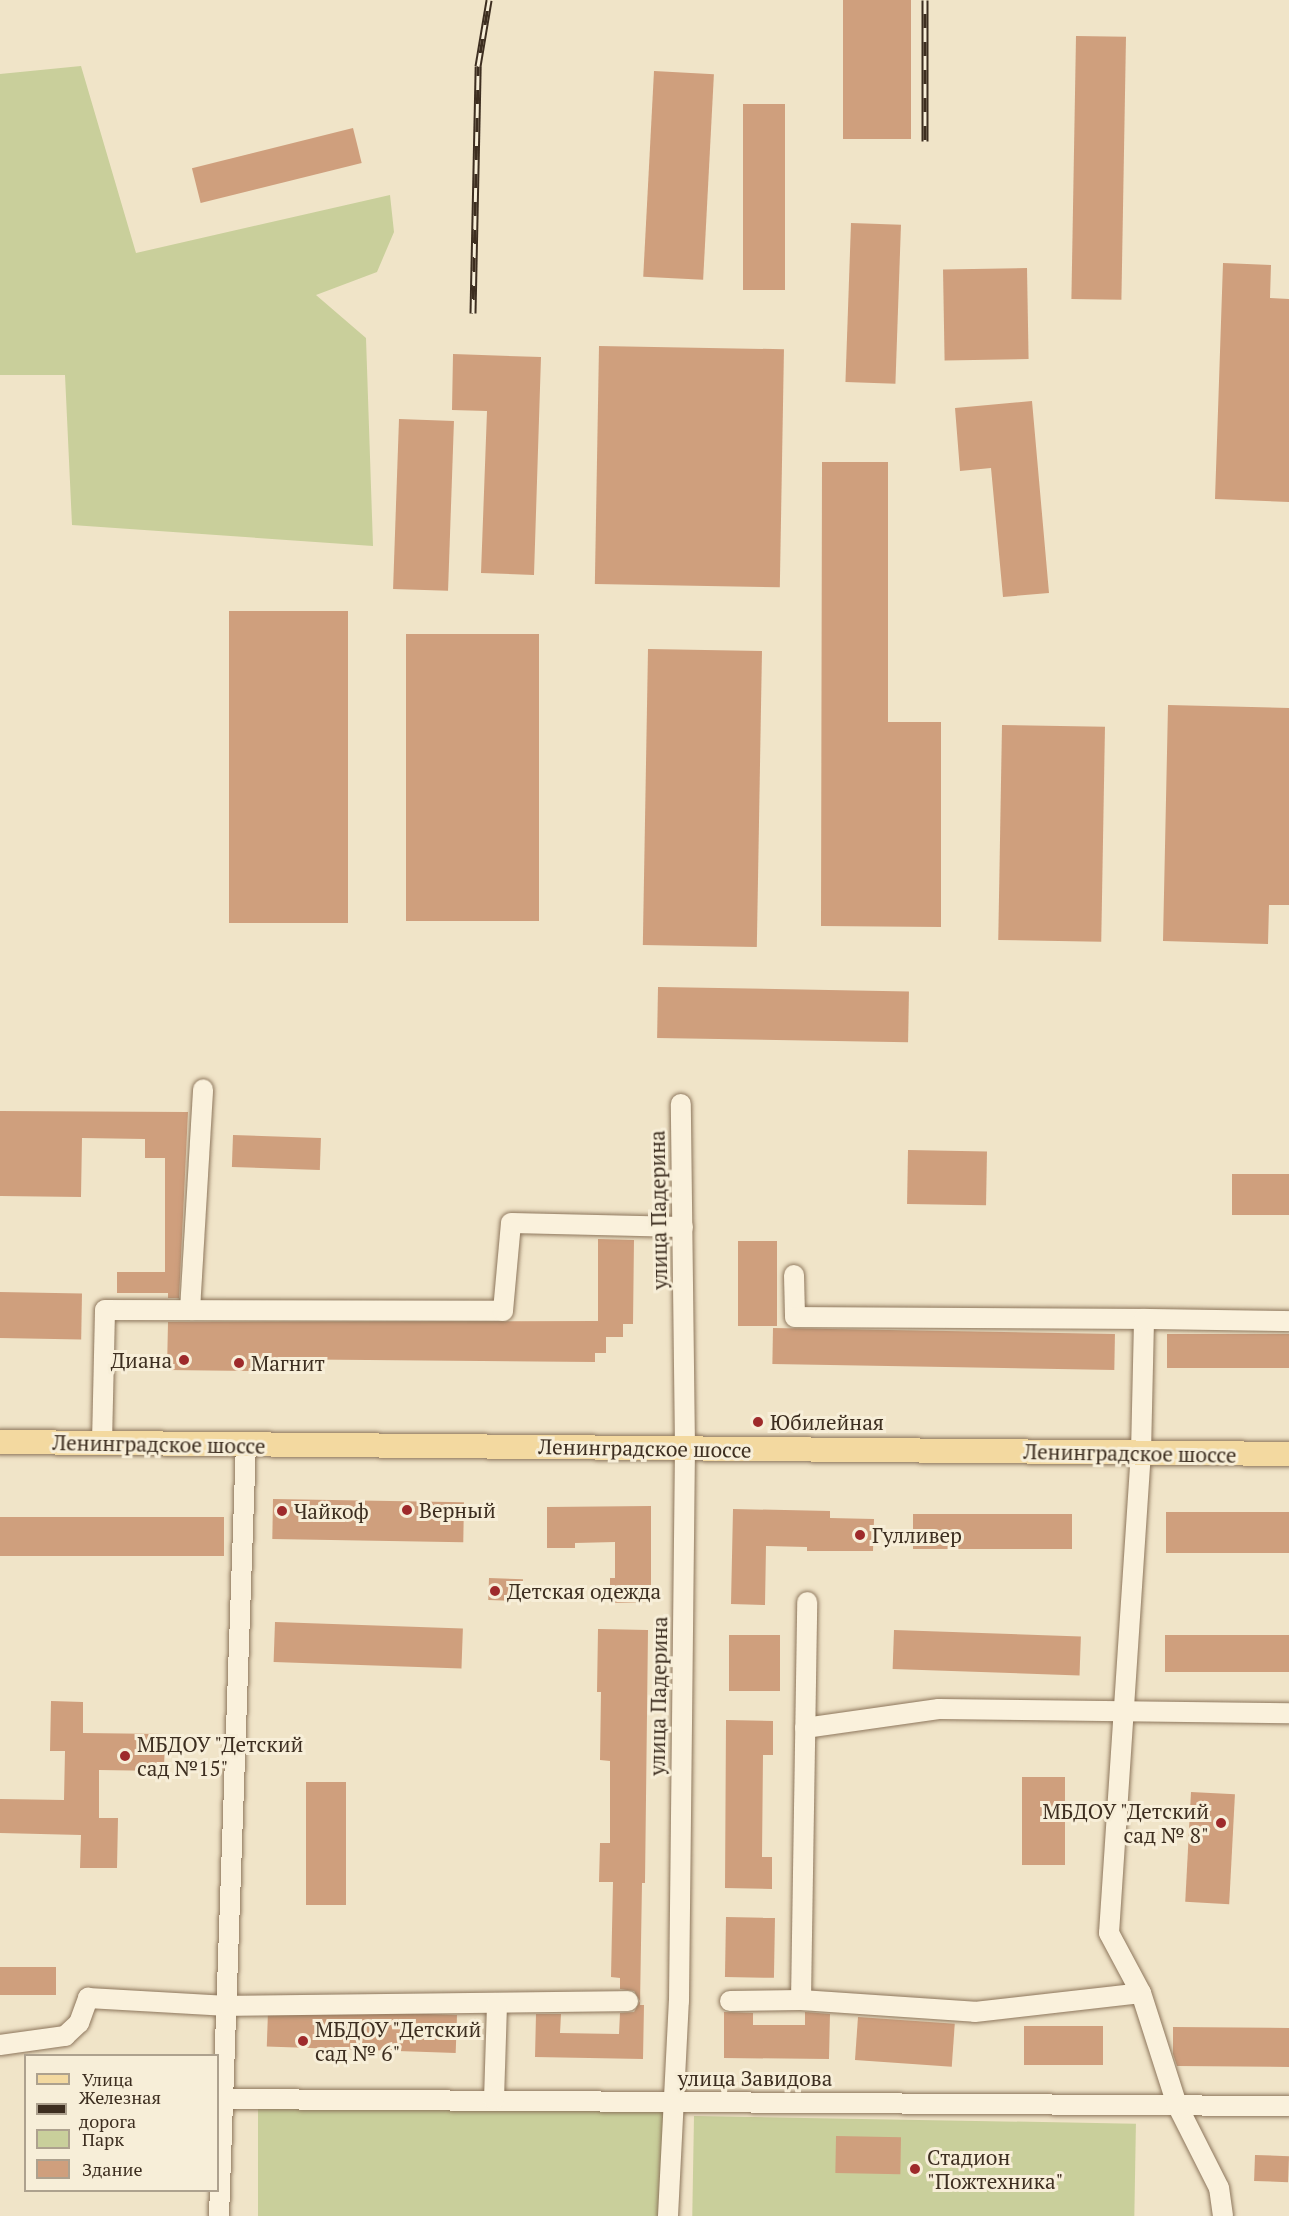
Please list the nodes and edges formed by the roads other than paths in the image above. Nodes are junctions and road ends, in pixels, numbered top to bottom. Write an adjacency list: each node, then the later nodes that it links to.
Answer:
1 (203, 1089): 5 (street)
2 (681, 1104): 3 (street, улица Падерина)
3 (683, 1227): 5 (street); 11 (street, улица Падерина)
4 (794, 1275): 6 (street)
5 (190, 1310): 9 (street)
6 (1144, 1319): 7 (street); 12 (street)
7 (1289, 1321)
8 (0, 1442): 9 (main road, Ленинградское шоссе)
9 (102, 1443): 10 (main road, Ленинградское шоссе)
10 (246, 1444): 11 (main road, Ленинградское шоссе); 23 (street)
11 (685, 1449): 12 (main road, Ленинградское шоссе); 27 (street, улица Падерина)
12 (1141, 1453): 13 (main road, Ленинградское шоссе); 15 (street)
13 (1289, 1454)
14 (807, 1602): 17 (street)
15 (1124, 1709): 16 (street); 17 (street); 18 (street)
16 (1289, 1713)
17 (805, 1728): 19 (street)
18 (1141, 1993): 19 (street); 28 (street)
19 (801, 2000): 21 (street)
20 (628, 2001): 22 (street)
21 (730, 2001)
22 (497, 2003): 23 (street); 26 (street)
23 (228, 2006): 24 (street); 25 (street)
24 (0, 2045)
25 (222, 2099): 26 (street, улица Завидова); 30 (street)
26 (494, 2100): 27 (street, улица Завидова)
27 (675, 2102): 28 (street, улица Завидова); 31 (street, улица Падерина)
28 (1177, 2104): 29 (street, улица Завидова); 32 (street)
29 (1289, 2106)
30 (219, 2216)
31 (668, 2216)
32 (1223, 2216)

